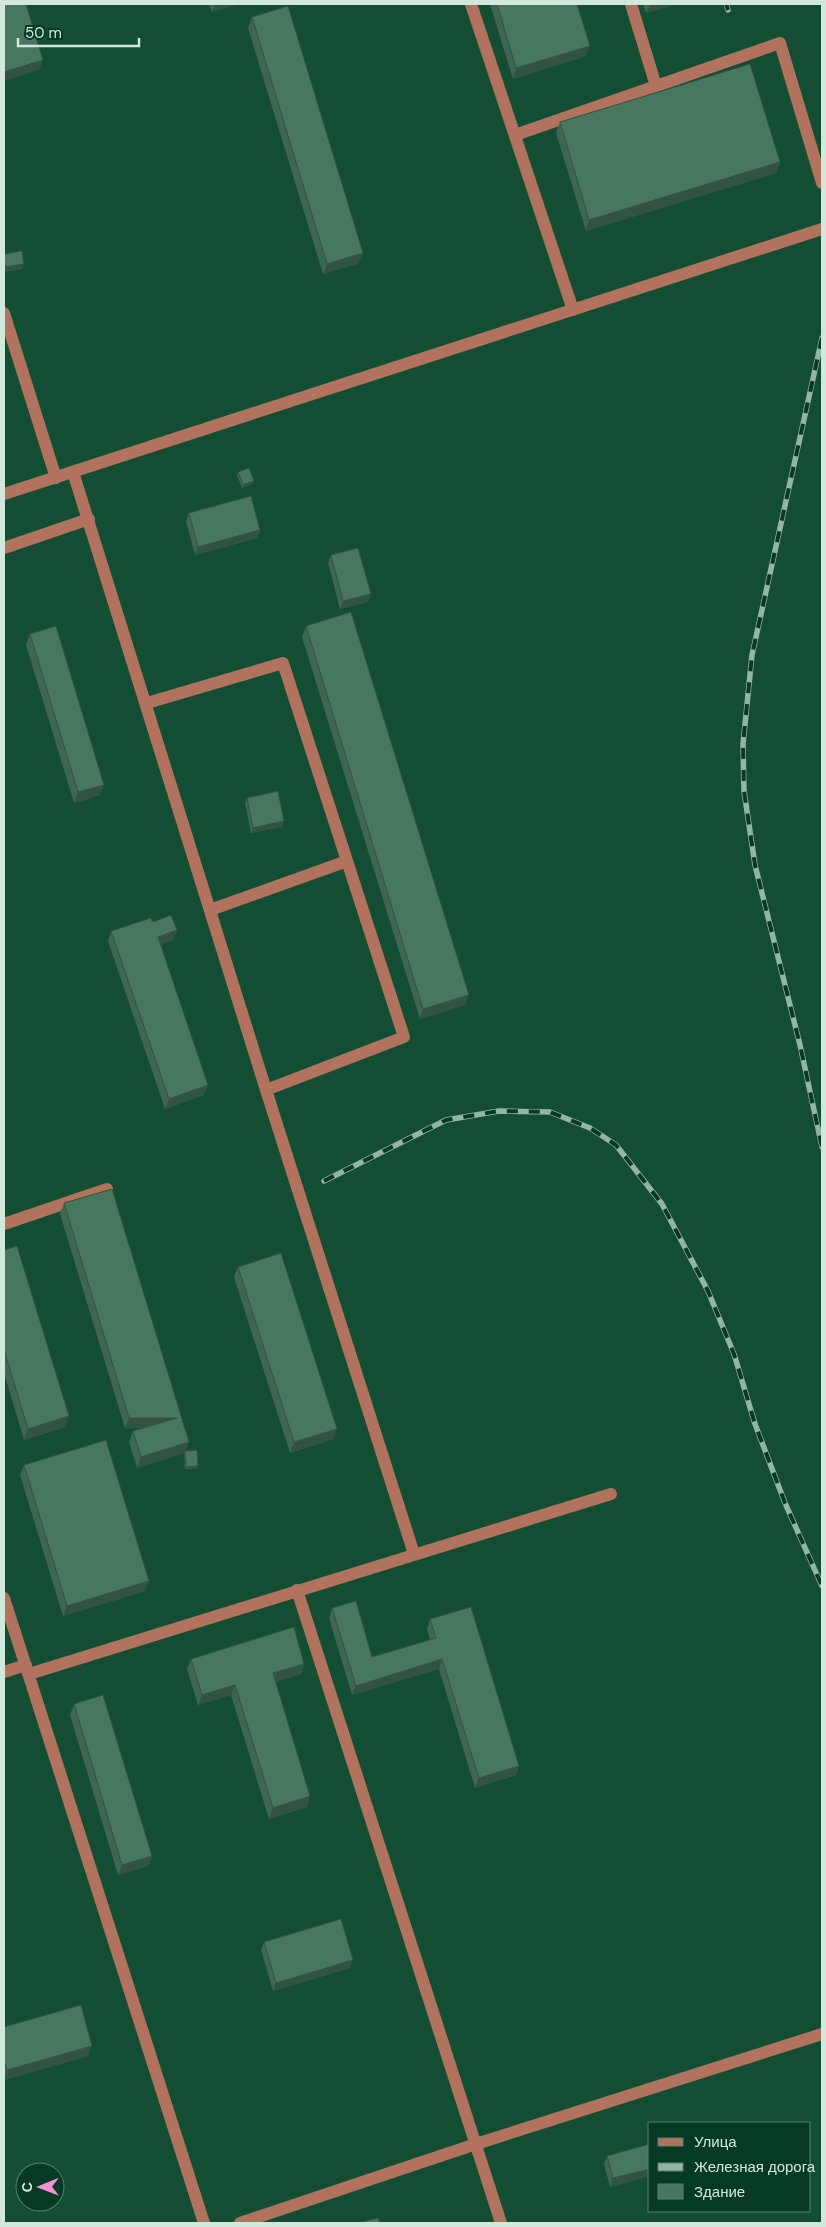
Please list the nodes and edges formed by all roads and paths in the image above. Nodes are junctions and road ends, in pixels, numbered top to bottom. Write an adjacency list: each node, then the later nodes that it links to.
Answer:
1 (471, 4): 4 (lane)
2 (631, 4): 3 (lane)
3 (656, 86): 4 (lane); 5 (lane)
4 (515, 135): 7 (lane)
5 (822, 182)
6 (822, 229): 7 (lane)
7 (573, 310): 9 (lane)
8 (4, 312): 10 (lane)
9 (73, 472): 10 (lane); 12 (lane)
10 (56, 478): 11 (lane)
11 (4, 494)
12 (89, 519): 13 (lane); 14 (lane)
13 (4, 548)
14 (147, 703): 15 (lane); 16 (lane)
15 (347, 861): 16 (lane); 17 (lane)
16 (210, 910): 17 (lane)
17 (266, 1090): 21 (lane)
18 (108, 1189): 19 (lane)
19 (4, 1224)
20 (612, 1494): 21 (lane)
21 (414, 1554): 22 (lane)
22 (297, 1590): 24 (lane); 27 (lane)
23 (4, 1598): 24 (lane)
24 (27, 1670): 25 (lane); 28 (lane)
25 (4, 1672)
26 (822, 2034): 27 (lane)
27 (476, 2144): 29 (lane); 30 (lane)
28 (204, 2223)
29 (240, 2223)
30 (501, 2223)

